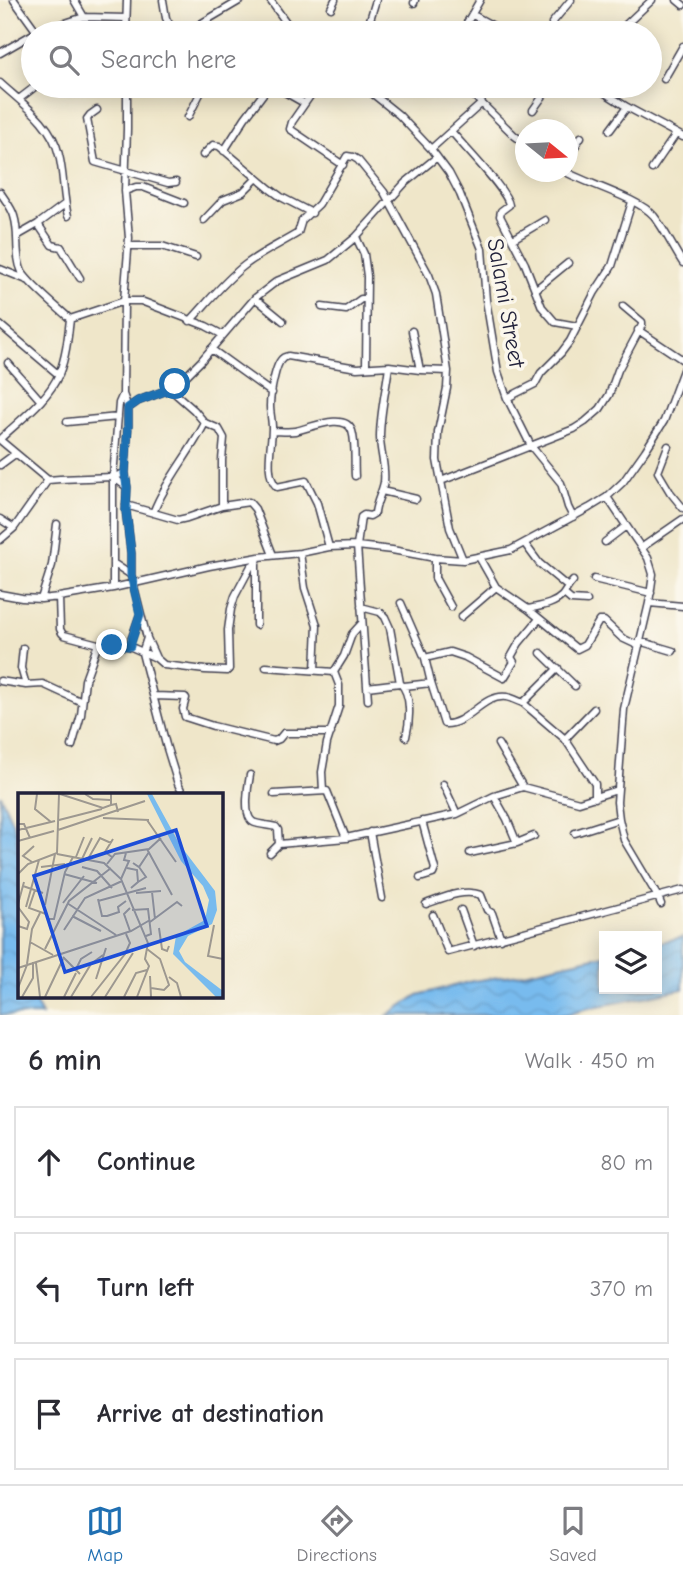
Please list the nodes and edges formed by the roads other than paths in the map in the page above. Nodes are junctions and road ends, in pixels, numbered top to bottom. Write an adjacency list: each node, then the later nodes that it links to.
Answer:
1 (14, 0): 18 (street)
2 (74, 0): 16 (street)
3 (127, 0): 17 (street)
4 (163, 0): 20 (street)
5 (241, 0): 21 (street)
6 (270, 0): 22 (street)
7 (335, 0): 14 (street)
8 (376, 0): 23 (street)
9 (480, 0): 15 (street)
10 (571, 0): 26 (street)
11 (652, 0): 27 (street)
12 (677, 0): 13 (street)
13 (683, 5)
14 (331, 8)
15 (473, 15): 24 (street); 25 (street)
16 (84, 17): 17 (street); 19 (street)
17 (126, 18)
18 (27, 21)
19 (72, 21)
20 (168, 21)
21 (206, 21)
22 (285, 21)
23 (370, 21)
24 (469, 21)
25 (484, 21)
26 (554, 21)
27 (630, 21)
28 (21, 41): 30 (street)
29 (683, 46): 31 (street)
30 (0, 53)
31 (664, 79)
32 (1, 86): 42 (street)
33 (127, 98): 61 (street)
34 (198, 98): 48 (street)
35 (261, 98): 56 (street)
36 (294, 98): 43 (street)
37 (308, 98): 43 (street)
38 (377, 98): 55 (street, Salami Street)
39 (477, 98): 44 (street)
40 (542, 98): 47 (street)
41 (613, 98): 45 (street)
42 (19, 99): 70 (street)
43 (304, 103): 59 (street)
44 (482, 103): 50 (street); 51 (street)
45 (627, 107): 49 (street); 52 (street)
46 (97, 110): 61 (street)
47 (533, 110)
48 (188, 117)
49 (610, 130)
50 (451, 131): 55 (street); 78 (street)
51 (515, 136)
52 (680, 136): 60 (street)
53 (581, 137): 54 (street)
54 (578, 142)
55 (431, 149): 58 (street, Salami Street)
56 (224, 151): 57 (street); 62 (street)
57 (203, 155)
58 (437, 157): 69 (street); 113 (street, Salami Street)
59 (343, 166): 69 (street); 71 (street)
60 (652, 169)
61 (127, 170): 64 (street); 65 (street)
62 (257, 178): 71 (street); 73 (street)
63 (578, 178): 67 (street)
64 (176, 182)
65 (125, 191): 68 (street); 79 (street)
66 (0, 192): 76 (street)
67 (632, 202): 82 (street); 96 (street)
68 (184, 203)
69 (389, 203): 77 (street); 107 (street)
70 (65, 204): 72 (street); 75 (street)
71 (312, 213): 93 (street)
72 (68, 216)
73 (204, 220)
74 (544, 220): 78 (street)
75 (38, 224): 76 (street); 84 (street)
76 (17, 236): 85 (street)
77 (356, 237): 87 (street); 88 (street)
78 (513, 239): 86 (street)
79 (128, 246): 80 (street); 89 (street)
80 (196, 257)
81 (568, 263): 86 (street)
82 (683, 263)
83 (0, 269): 85 (street)
84 (80, 278)
85 (29, 281): 92 (street)
86 (535, 290): 96 (street)
87 (255, 298): 94 (street); 99 (street)
88 (366, 299): 91 (street); 104 (street)
89 (124, 301): 92 (street); 93 (street); 112 (street)
90 (624, 306): 97 (street)
91 (321, 307)
92 (69, 319): 108 (street)
93 (190, 321): 99 (street)
94 (282, 321)
95 (0, 325): 108 (street)
96 (577, 326): 113 (street)
97 (638, 330): 101 (street); 121 (street)
98 (412, 331): 105 (street)
99 (223, 335): 100 (street)
100 (211, 349): 109 (street); 111 (street)
101 (683, 360)
102 (8, 363): 114 (street)
103 (389, 366): 104 (street); 105 (street); 131 (street)
104 (366, 367): 111 (street)
105 (419, 370): 107 (street)
106 (683, 370): 110 (street)
107 (448, 371): 129 (street)
108 (59, 375): 114 (street)
109 (170, 389): 115 (street); 118 (street)
110 (680, 390): 132 (street)
111 (271, 393): 119 (street)
112 (123, 394): 115 (street); 116 (street)
113 (507, 398): 121 (street, Salami Street)
114 (41, 401): 120 (street)
115 (128, 408): 125 (street)
116 (118, 417): 117 (street); 127 (street)
117 (67, 422)
118 (205, 423): 135 (street); 137 (street)
119 (272, 431): 126 (street); 148 (street)
120 (0, 439): 123 (street)
121 (531, 446): 129 (street); 138 (street)
122 (668, 446): 136 (street)
123 (15, 454): 124 (street); 128 (street)
124 (0, 465)
125 (125, 473): 127 (street); 130 (street)
126 (355, 476)
127 (113, 477): 128 (street); 130 (street); 156 (street)
128 (48, 481): 143 (street)
129 (441, 481): 155 (street)
130 (127, 487): 134 (street)
131 (382, 491): 133 (street); 147 (street)
132 (607, 497): 138 (street); 142 (street)
133 (416, 499)
134 (127, 505): 137 (street); 157 (street)
135 (222, 506): 137 (street); 151 (street)
136 (683, 508)
137 (153, 513)
138 (573, 516): 146 (street)
139 (0, 519): 143 (street)
140 (683, 519): 149 (street)
141 (57, 524): 166 (street)
142 (626, 526): 145 (street); 149 (street)
143 (14, 528): 144 (street)
144 (0, 540)
145 (605, 542)
146 (525, 544): 152 (street); 161 (street)
147 (357, 546): 148 (street); 153 (street); 171 (street)
148 (328, 547): 150 (street)
149 (641, 548): 163 (street)
150 (300, 553): 151 (street); 191 (street)
151 (273, 555): 154 (street)
152 (480, 557): 155 (street); 160 (street)
153 (435, 558): 155 (street); 172 (street)
154 (258, 560): 159 (street); 178 (street); 187 (street)
155 (463, 560)
156 (113, 563): 157 (street); 162 (street)
157 (131, 575): 159 (street)
158 (594, 579): 163 (street)
159 (134, 584): 162 (street); 174 (street)
160 (496, 587): 173 (street); 175 (street)
161 (568, 587): 167 (street); 173 (street)
162 (113, 588): 165 (street)
163 (651, 593): 169 (street)
164 (0, 594): 166 (street)
165 (59, 597): 166 (street); 181 (street)
166 (41, 599)
167 (587, 601)
168 (401, 603): 188 (street)
169 (649, 604): 170 (street); 180 (street)
170 (683, 606)
171 (361, 607): 177 (street); 196 (street)
172 (451, 607)
173 (528, 609): 176 (street)
174 (140, 614): 179 (street); 182 (street)
175 (461, 617)
176 (539, 619): 180 (street); 188 (street)
177 (362, 622): 192 (street); 198 (street)
178 (256, 625)
179 (147, 638): 185 (street); 187 (street)
180 (639, 643): 184 (street); 213 (street)
181 (98, 644): 182 (street); 201 (street)
182 (130, 646): 185 (street)
183 (23, 648): 195 (street)
184 (673, 650)
185 (142, 653): 187 (street); 199 (street)
186 (541, 653): 190 (street)
187 (156, 658)
188 (425, 658): 194 (street)
189 (266, 667): 191 (street)
190 (558, 668): 197 (street); 202 (street)
191 (315, 670): 192 (street)
192 (334, 672): 204 (street)
193 (0, 681): 195 (street)
194 (431, 683): 196 (street); 202 (street)
195 (26, 685): 201 (street)
196 (402, 685): 198 (street); 205 (street)
197 (575, 686)
198 (367, 687): 200 (street)
199 (154, 696): 204 (street); 214 (street)
200 (368, 700)
201 (82, 702): 208 (street)
202 (523, 703): 206 (street)
203 (594, 709): 206 (street)
204 (331, 733): 212 (street)
205 (406, 737)
206 (565, 739): 217 (street)
207 (498, 744): 211 (street)
208 (72, 747)
209 (250, 775): 226 (street)
210 (443, 784): 218 (street)
211 (523, 787): 216 (street); 217 (street)
212 (324, 790): 215 (street); 224 (street)
213 (617, 790): 217 (street); 219 (street)
214 (182, 793)
215 (274, 794)
216 (494, 796): 218 (street); 225 (street)
217 (595, 798)
218 (457, 814): 220 (street)
219 (619, 819): 222 (street); 232 (street)
220 (422, 821): 221 (street); 229 (street)
221 (370, 832): 224 (street); 231 (street)
222 (575, 833)
223 (534, 836): 225 (street)
224 (346, 838): 226 (street)
225 (517, 843): 228 (street)
226 (279, 844): 227 (street)
227 (270, 853)
228 (470, 853)
229 (420, 878)
230 (683, 890): 232 (street)
231 (382, 898)
232 (659, 901): 236 (street)
233 (426, 904): 236 (street)
234 (461, 910): 237 (street)
235 (433, 915): 237 (street)
236 (501, 939): 237 (street)
237 (474, 946)

